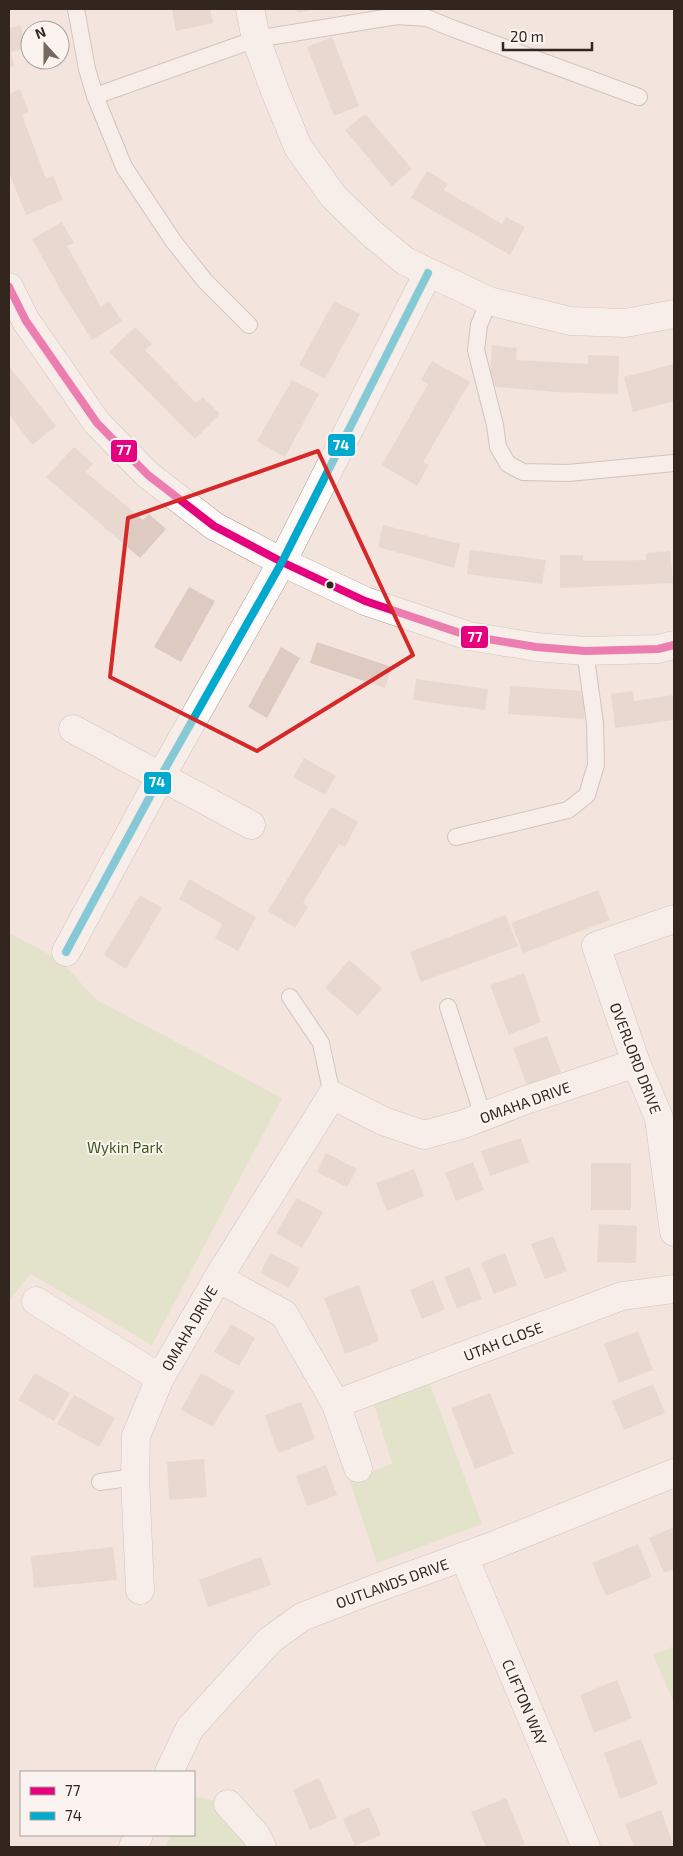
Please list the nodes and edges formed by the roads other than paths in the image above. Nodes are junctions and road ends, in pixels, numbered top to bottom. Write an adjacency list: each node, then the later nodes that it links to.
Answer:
1 (76, 9): 4 (lane)
2 (250, 9): 3 (street)
3 (256, 39): 4 (lane); 5 (lane); 6 (street)
4 (95, 96): 10 (lane)
5 (639, 97)
6 (428, 273): 8 (street); 12 (street)
7 (9, 286): 12 (street)
8 (489, 301): 9 (street); 11 (lane)
9 (674, 314)
10 (250, 325)
11 (674, 463)
12 (282, 562): 14 (street); 16 (street)
13 (674, 646): 14 (street)
14 (585, 651): 18 (lane)
15 (73, 729): 16 (street)
16 (161, 776): 17 (street); 20 (street)
17 (251, 826)
18 (456, 837)
19 (674, 919): 23 (street, OVERLORD DRIVE)
20 (66, 952)
21 (290, 998): 24 (lane)
22 (448, 1008): 25 (lane)
23 (636, 1063): 25 (street, OMAHA DRIVE); 26 (street, OVERLORD DRIVE)
24 (332, 1095): 25 (street, OMAHA DRIVE); 27 (street, OMAHA DRIVE)
25 (483, 1116)
26 (674, 1232)
27 (218, 1278): 30 (street, OMAHA DRIVE); 31 (street)
28 (674, 1290): 31 (street, UTAH CLOSE)
29 (36, 1301): 30 (street)
30 (160, 1378): 34 (street, OMAHA DRIVE)
31 (336, 1404): 32 (street)
32 (358, 1468)
33 (674, 1473): 36 (street, OUTLANDS DRIVE)
34 (135, 1477): 35 (lane); 37 (street, OMAHA DRIVE)
35 (100, 1482)
36 (464, 1557): 38 (street, OUTLANDS DRIVE); 41 (street, CLIFTON WAY)
37 (140, 1590)
38 (169, 1771)
39 (228, 1804): 40 (street)
40 (262, 1847)
41 (586, 1847)

